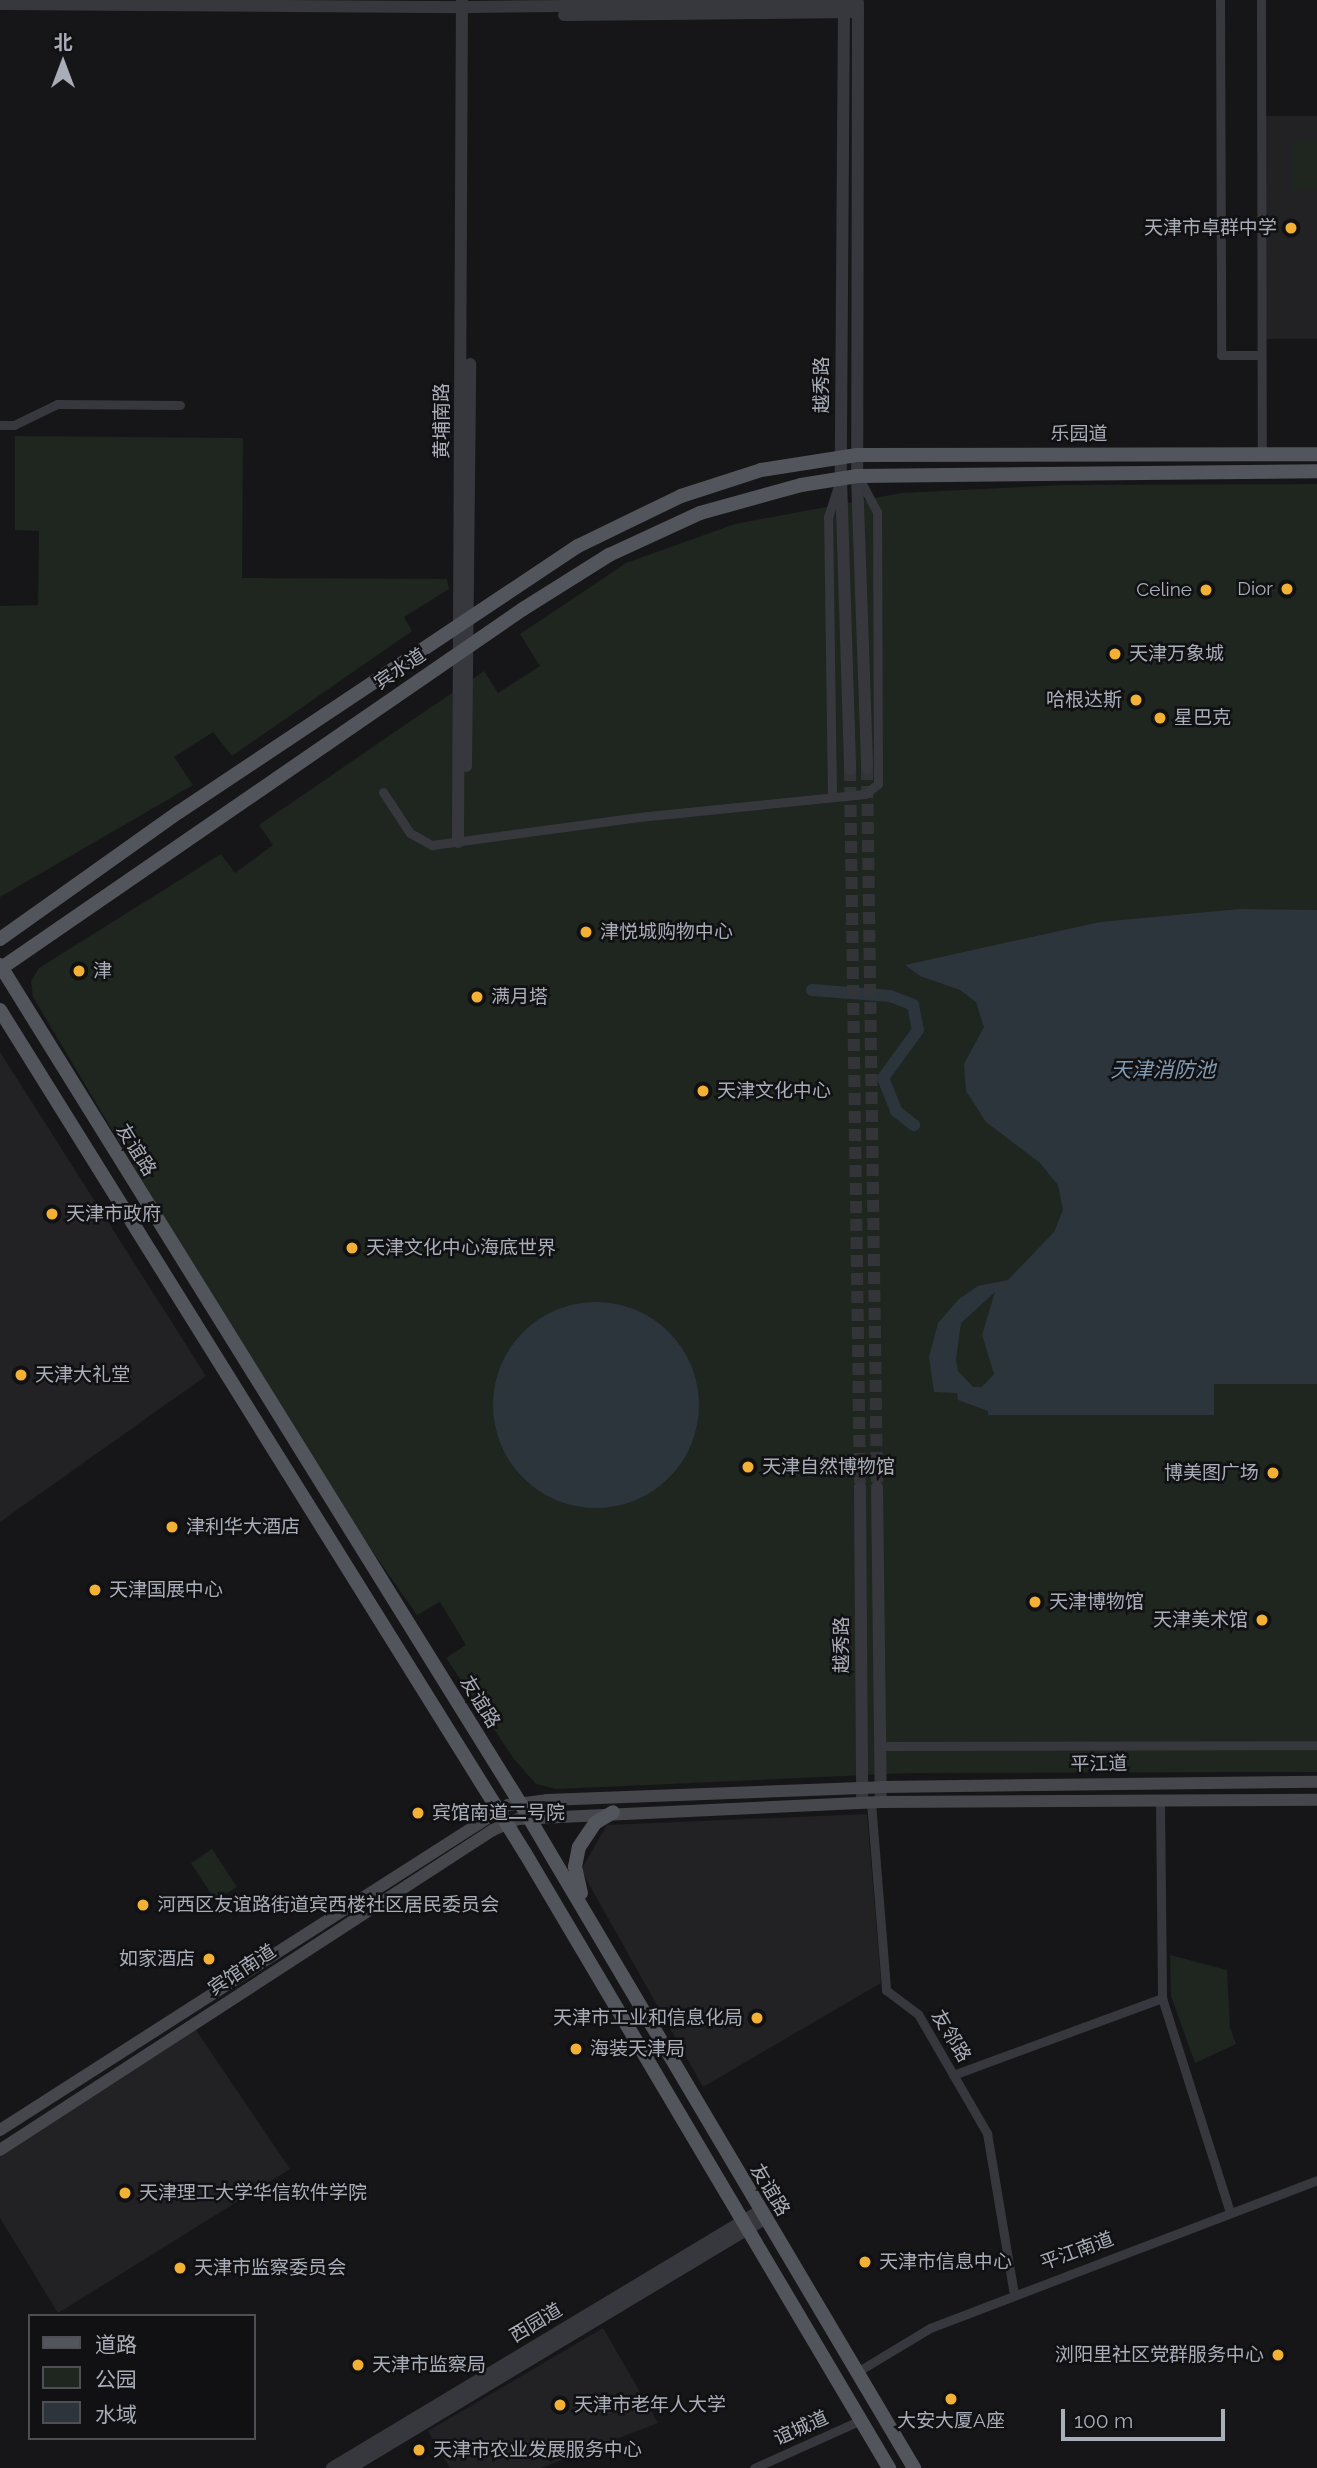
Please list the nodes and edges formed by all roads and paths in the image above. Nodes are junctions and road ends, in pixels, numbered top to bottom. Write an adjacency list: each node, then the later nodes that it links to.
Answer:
1 (1220, 0): 7 (street)
2 (1261, 0): 7 (street)
3 (0, 4): 5 (street)
4 (852, 4): 5 (street); 12 (street, 越秀路); 13 (street, 越秀路)
5 (465, 8): 6 (street); 18 (street, 黄埔南路)
6 (0, 12)
7 (1260, 355): 10 (street)
8 (180, 405): 9 (street)
9 (0, 425)
10 (1262, 453): 11 (main road, 乐园道); 12 (main road, 乐园道); 14 (main road)
11 (1317, 453)
12 (857, 456): 13 (main road, 乐园道); 16 (street, 越秀路)
13 (841, 457): 17 (street, 越秀路); 18 (main road, 宾水道)
14 (1263, 470): 15 (main road, 乐园道); 16 (main road, 乐园道)
15 (1317, 471)
16 (857, 476): 17 (main road, 宾水道); 20 (street, 越秀路); 23 (street)
17 (841, 478): 19 (main road, 宾水道); 21 (street, 越秀路); 23 (street)
18 (465, 624): 19 (street, 黄埔南路); 25 (main road, 宾水道)
19 (464, 649): 24 (street, 黄埔南路); 26 (main road, 宾水道)
20 (867, 768)
21 (850, 769)
22 (386, 791): 24 (street)
23 (832, 796): 24 (street)
24 (462, 838)
25 (0, 939)
26 (1, 967): 38 (main road, 友谊路)
27 (0, 1010): 39 (main road, 友谊路)
28 (860, 1487): 33 (street, 越秀路)
29 (877, 1487): 31 (street, 越秀路)
30 (1317, 1745): 31 (street)
31 (881, 1746): 34 (street, 越秀路)
32 (1317, 1782): 34 (main road, 平江道)
33 (862, 1787): 34 (main road, 平江道); 36 (street, 越秀路); 38 (main road, 平江道)
34 (881, 1787): 36 (street, 越秀路)
35 (1317, 1800): 37 (main road, 平江道)
36 (872, 1802): 37 (main road, 平江道); 40 (main road, 平江道); 45 (street, 友邻路)
37 (1160, 1802): 44 (street)
38 (520, 1803): 39 (main road, 宾馆南道); 41 (main road, 友谊路)
39 (498, 1810): 42 (main road, 友谊路); 46 (main road, 宾馆南道)
40 (613, 1812): 41 (main road, 宾馆南道); 43 (main road)
41 (528, 1817): 42 (main road, 宾馆南道); 43 (main road, 友谊路)
42 (506, 1823): 47 (main road, 宾馆南道); 51 (main road, 友谊路)
43 (597, 1933): 50 (main road, 友谊路)
44 (1162, 1998): 45 (street); 49 (street)
45 (953, 2075): 52 (street, 友邻路)
46 (0, 2130)
47 (0, 2150)
48 (1317, 2180): 49 (street, 平江南道)
49 (1230, 2213): 52 (street, 平江南道)
50 (763, 2215): 51 (street, 西园道); 53 (main road, 友谊路)
51 (746, 2225): 54 (main road, 友谊路); 55 (street, 西园道); 56 (street, 西园道)
52 (1014, 2294): 53 (street, 平江南道)
53 (857, 2372): 59 (main road, 友谊路)
54 (861, 2420): 57 (street, 谊城道); 58 (main road, 友谊路)
55 (332, 2468)
56 (350, 2468)
57 (754, 2468)
58 (889, 2468)
59 (914, 2468)

